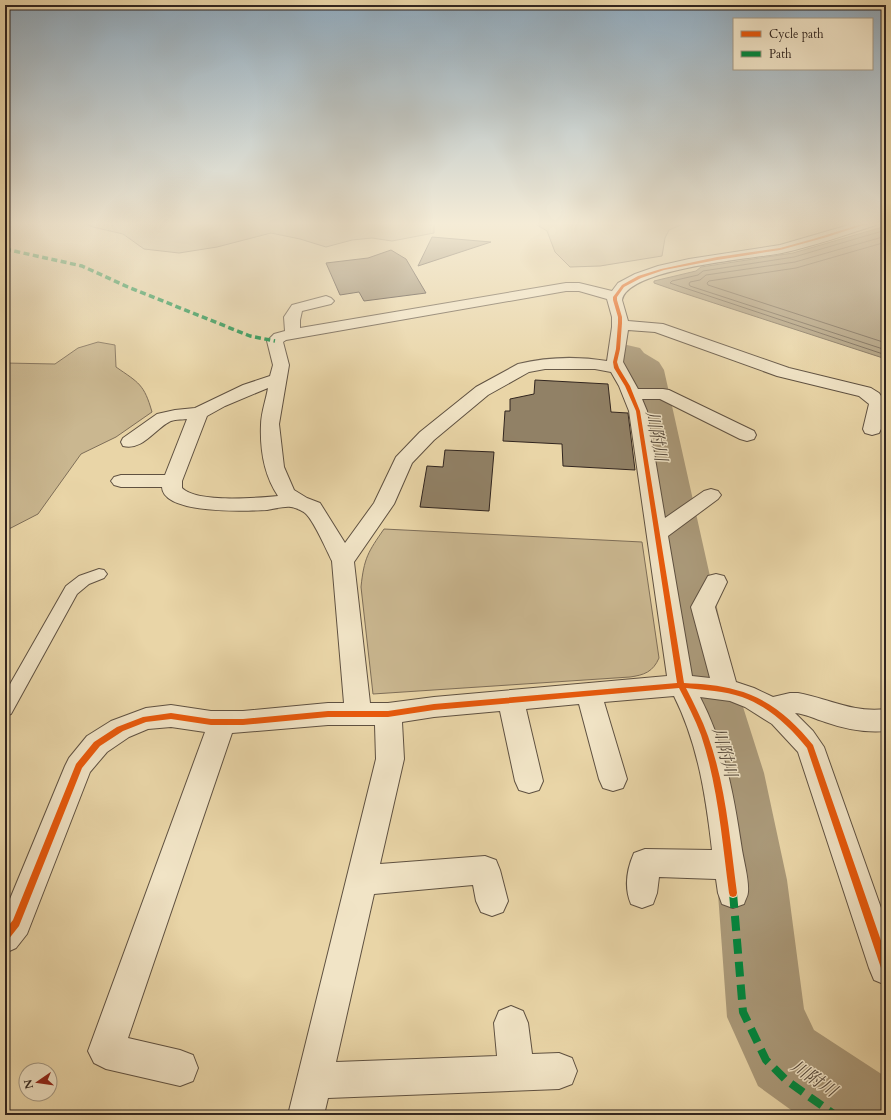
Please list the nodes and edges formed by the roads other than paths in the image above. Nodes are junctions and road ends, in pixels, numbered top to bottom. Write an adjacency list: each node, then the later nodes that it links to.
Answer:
1 (646, 274): 2 (street)
2 (601, 292): 4 (street); 5 (street)
3 (326, 301): 5 (street)
4 (620, 325): 6 (street); 10 (street)
5 (294, 333): 7 (street)
6 (616, 359): 8 (street); 18 (street)
7 (278, 379): 9 (street); 16 (street)
8 (644, 393): 11 (street); 17 (street)
9 (199, 413): 12 (street); 14 (street)
10 (872, 429)
11 (747, 435)
12 (130, 442)
13 (121, 481): 14 (street)
14 (172, 481): 16 (street)
15 (711, 495): 17 (street)
16 (294, 500): 18 (street)
17 (669, 527): 21 (street)
18 (343, 561): 27 (street)
19 (99, 574): 24 (lane)
20 (716, 582): 22 (street)
21 (686, 685): 22 (street); 23 (street); 34 (street)
22 (722, 690): 26 (street)
23 (589, 693): 25 (street); 31 (street)
24 (7, 700)
25 (511, 700): 28 (street); 32 (street)
26 (770, 708): 29 (street); 37 (street)
27 (358, 714): 28 (street); 30 (street)
28 (388, 714): 33 (street)
29 (886, 720)
30 (222, 722): 36 (street); 40 (street)
31 (613, 779)
32 (529, 780)
33 (362, 880): 35 (street); 43 (street)
34 (642, 893)
35 (492, 901)
36 (5, 937)
37 (881, 938): 38 (street)
38 (886, 968)
39 (511, 1023): 42 (street)
40 (180, 1068)
41 (559, 1071): 42 (street)
42 (516, 1073): 43 (street)
43 (314, 1081): 44 (street)
44 (306, 1115)

